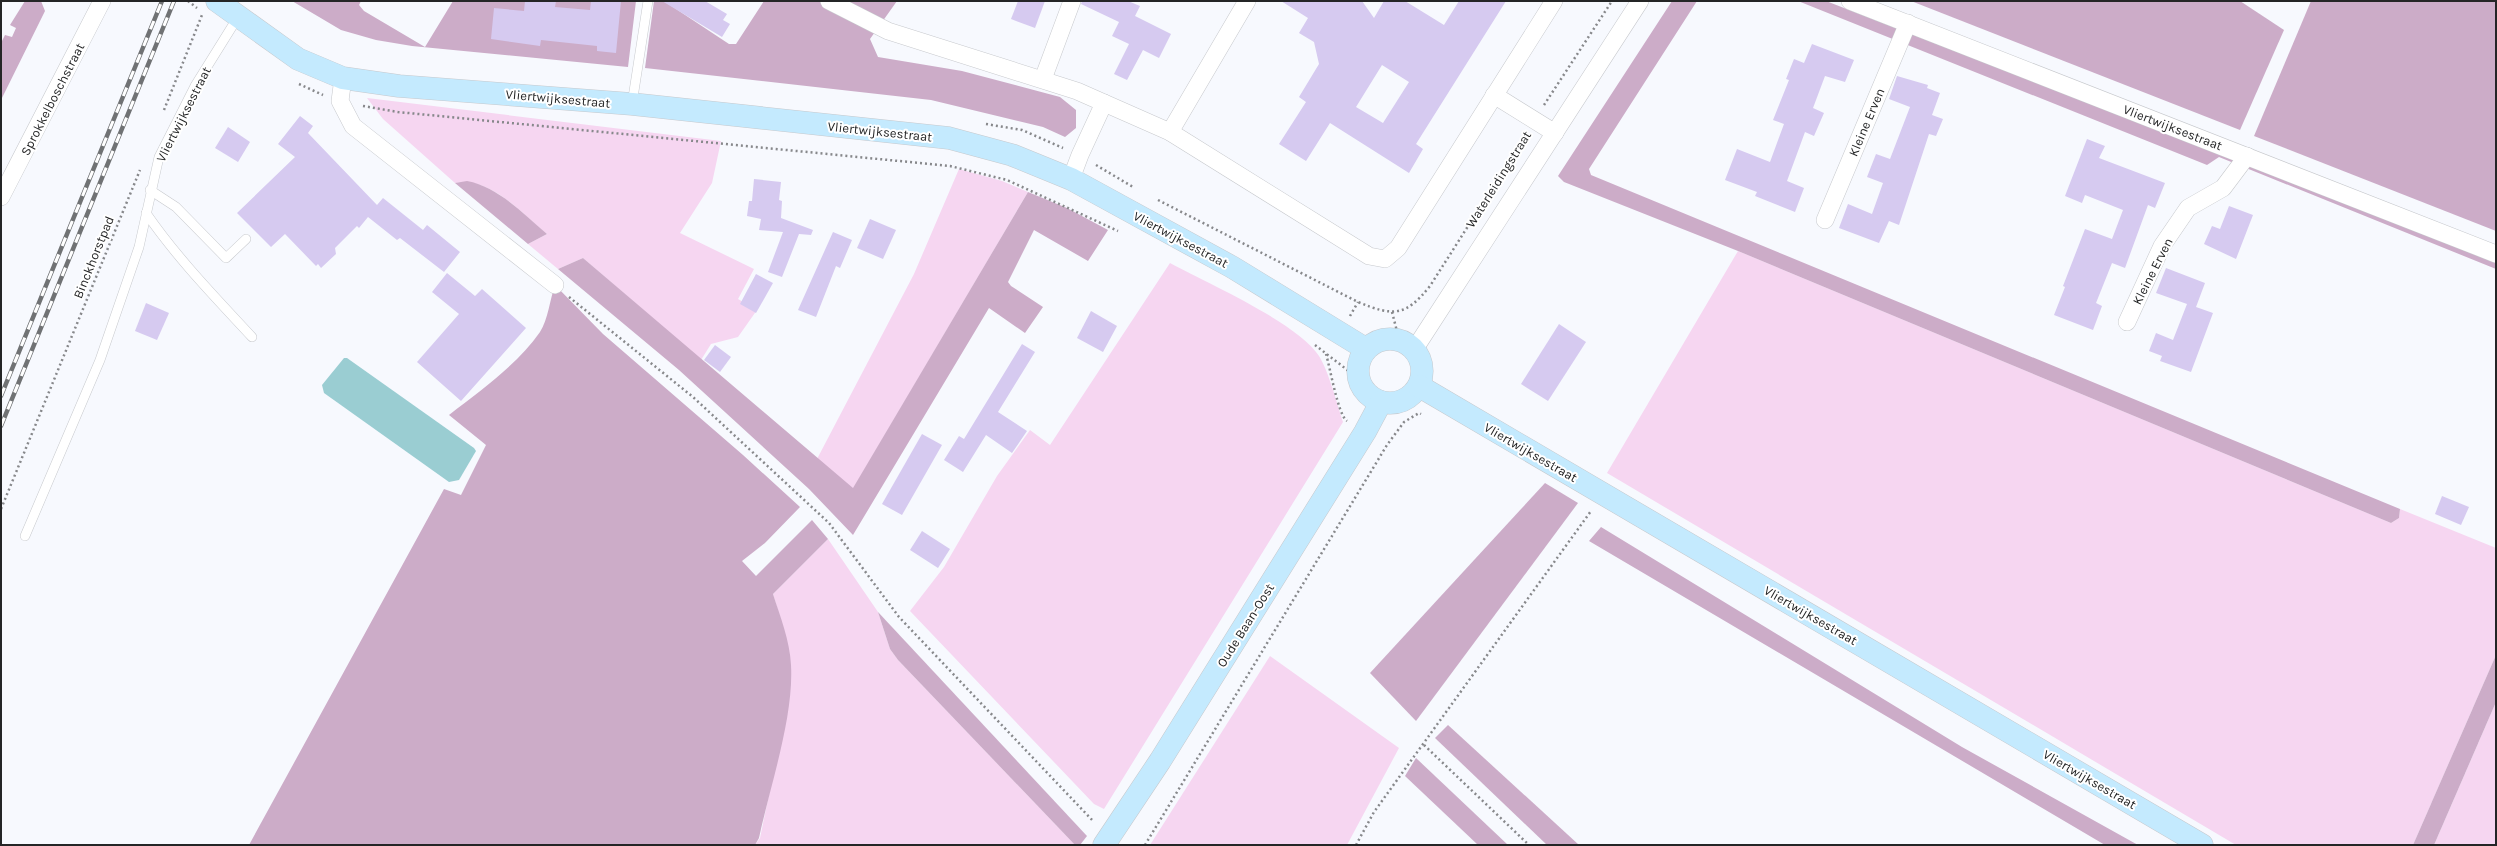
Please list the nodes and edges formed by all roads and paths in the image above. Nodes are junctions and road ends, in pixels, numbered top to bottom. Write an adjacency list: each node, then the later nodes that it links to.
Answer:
1 (102, 1): 28 (street, Sprokkelboschstraat)
2 (648, 1): 19 (lane)
3 (829, 1): 15 (street)
4 (1072, 1): 15 (street)
5 (1247, 1): 22 (street)
6 (1554, 1): 16 (street)
7 (1612, 1): 21 (path, Waterleidingstraat)
8 (1640, 1): 23 (street, Waterleidingstraat)
9 (1850, 1): 11 (street, Vliertwijksestraat)
10 (210, 7): 12 (street, Vliertwijksestraat); 12 (path); 20 (path)
11 (1908, 23): 24 (street, Vliertwijksestraat); 30 (street, Kleine Erven)
12 (233, 24): 13 (street, Vliertwijksestraat); 27 (lane, Vliertwijksestraat)
13 (343, 78): 17 (street); 19 (street, Vliertwijksestraat)
14 (292, 79): 17 (path, Vliertwijksestraat)
15 (1043, 79): 18 (street)
16 (1494, 95): 21 (street); 22 (street)
17 (340, 101): 31 (path, Vliertwijksestraat); 34 (street)
18 (1104, 103): 22 (street); 26 (street)
19 (632, 104): 26 (street, Vliertwijksestraat)
20 (162, 117)
21 (1535, 119): 23 (street); 36 (path, Waterleidingstraat)
22 (1170, 132)
23 (1555, 133): 40 (street, Waterleidingstraat)
24 (2247, 156): 33 (street, Vliertwijksestraat); 37 (street, Kleine Erven)
25 (141, 166): 48 (path, Binckhorstpad)
26 (1071, 179): 41 (street, Vliertwijksestraat)
27 (150, 190): 29 (lane, Vliertwijksestraat); 32 (lane)
28 (1, 197)
29 (146, 213): 38 (lane); 49 (lane, Vliertwijksestraat)
30 (1825, 220)
31 (1124, 234)
32 (246, 239)
33 (2496, 254)
34 (555, 285): 51 (path)
35 (1358, 302): 36 (path, Waterleidingstraat)
36 (1392, 312): 40 (path)
37 (2126, 322)
38 (252, 337)
39 (1309, 339): 42 (path)
40 (1407, 345): 41 (street); 44 (street)
41 (1366, 349): 43 (street)
42 (1326, 355): 43 (path); 46 (path)
43 (1359, 379): 45 (street)
44 (1419, 386): 45 (street); 47 (street, Vliertwijksestraat)
45 (1381, 402): 46 (street, Oude Baan-Oost)
46 (1365, 432): 51 (street, Oude Baan-Oost); 52 (path, Oude Baan-Oost)
47 (1602, 493): 50 (path); 55 (street, Vliertwijksestraat)
48 (1, 509)
49 (25, 536)
50 (1424, 745): 53 (path); 54 (path)
51 (1106, 842)
52 (1145, 845)
53 (1356, 845)
54 (1529, 845)
55 (2202, 845)

